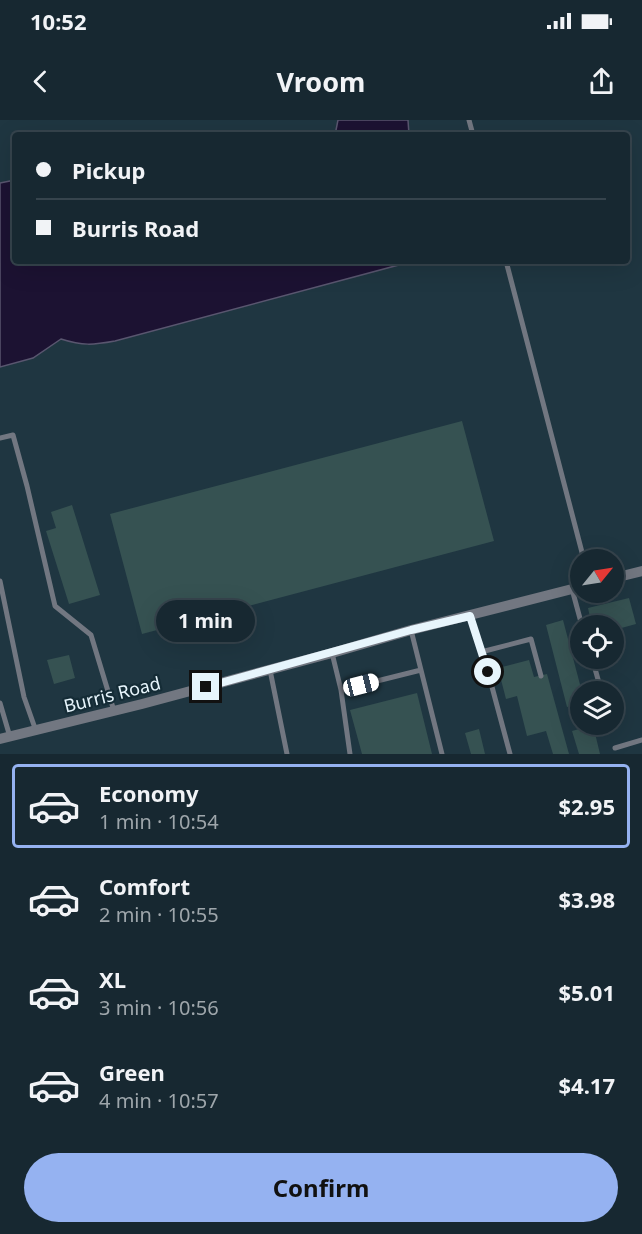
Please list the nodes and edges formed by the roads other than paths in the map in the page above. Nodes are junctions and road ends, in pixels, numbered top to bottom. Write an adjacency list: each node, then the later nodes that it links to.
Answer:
1 (507, 264): 3 (lane)
2 (0, 438): 17 (lane)
3 (581, 549)
4 (642, 571): 5 (street)
5 (624, 576)
6 (0, 581): 18 (lane)
7 (570, 590): 8 (street, Burris Road)
8 (470, 616): 9 (street, Burris Road); 10 (lane)
9 (411, 630): 11 (street, Burris Road); 13 (lane)
10 (481, 652): 14 (lane); 25 (lane)
11 (332, 653): 12 (street, Burris Road); 15 (lane)
12 (270, 670): 17 (street, Burris Road); 22 (lane)
13 (421, 670): 15 (lane); 24 (lane)
14 (540, 676)
15 (341, 690): 23 (lane)
16 (0, 703): 19 (lane)
17 (114, 711): 18 (street, Burris Road)
18 (36, 730): 19 (street, Burris Road)
19 (5, 738)
20 (642, 740): 21 (lane)
21 (615, 748)
22 (287, 754)
23 (350, 754)
24 (442, 754)
25 (510, 754)

